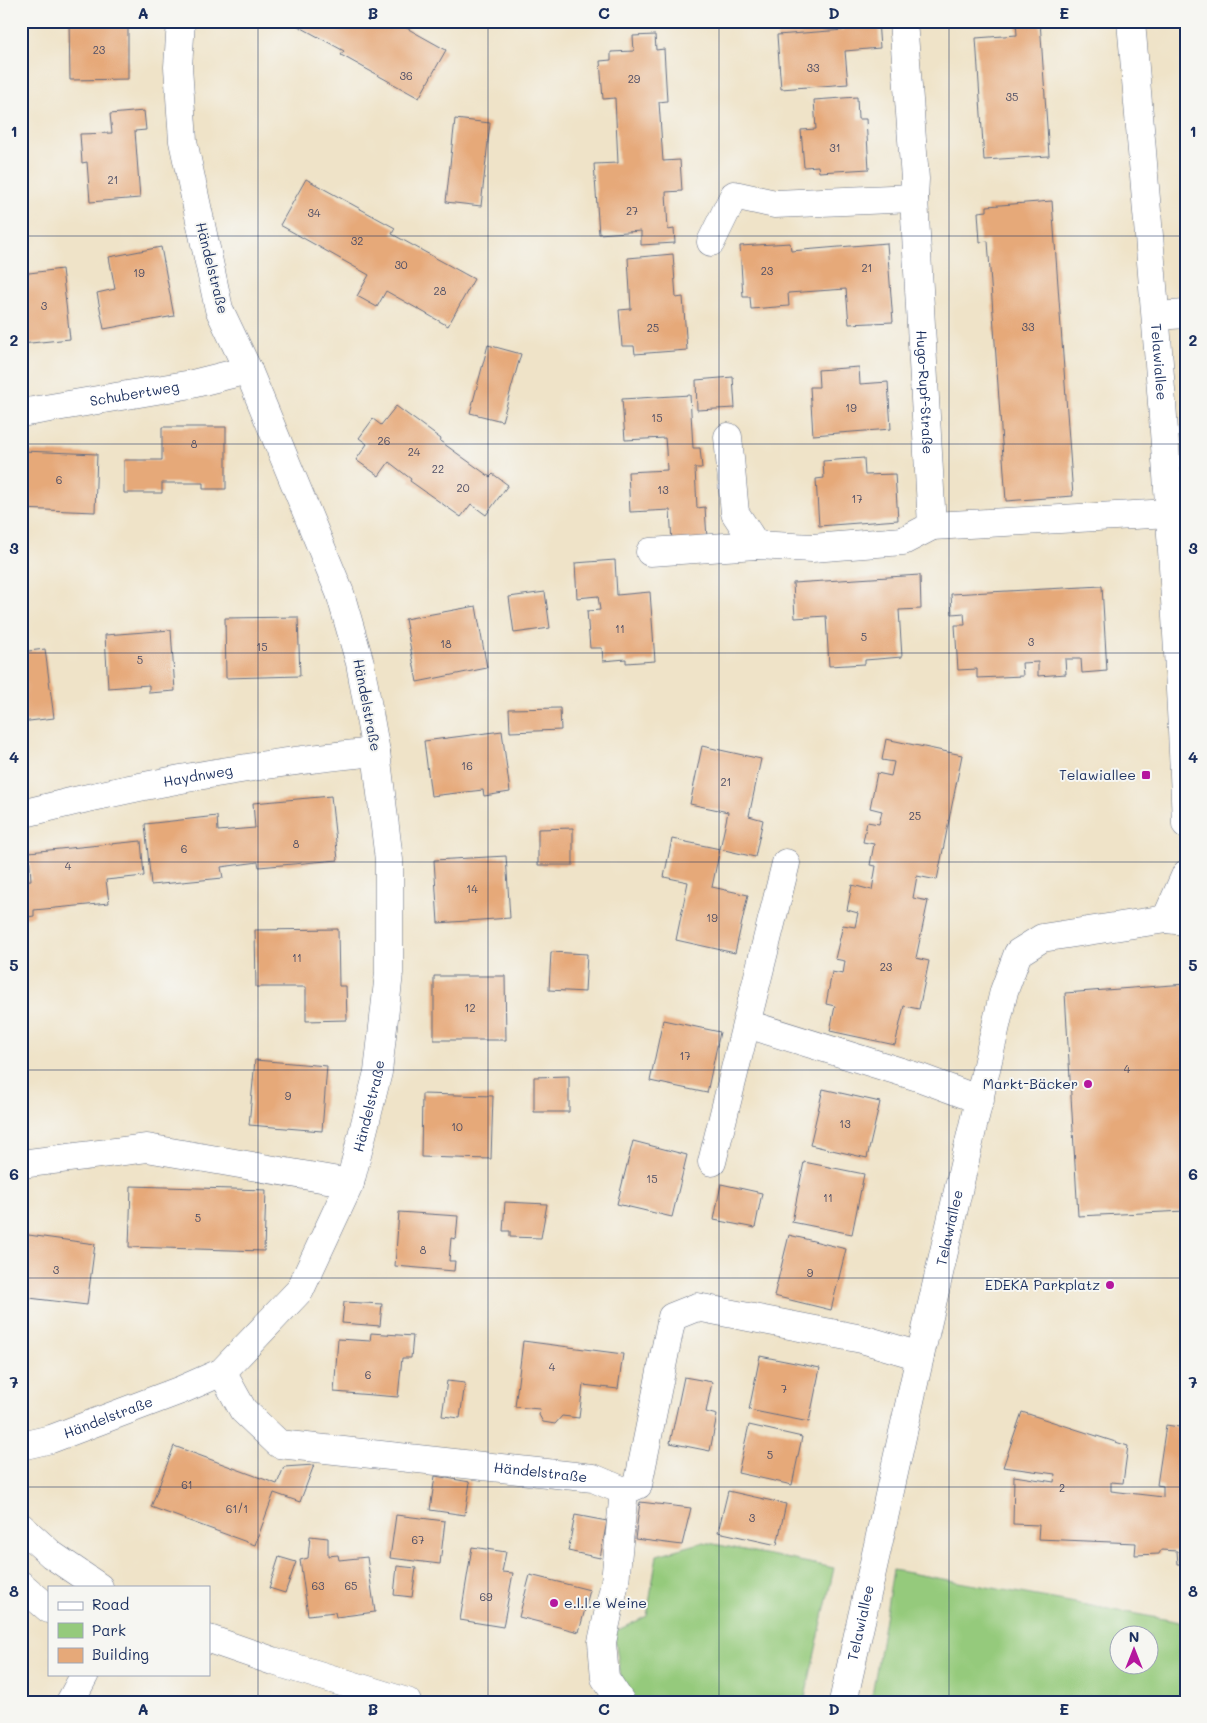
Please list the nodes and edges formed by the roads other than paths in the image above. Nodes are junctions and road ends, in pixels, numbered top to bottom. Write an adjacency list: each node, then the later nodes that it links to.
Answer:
1 (181, 21): 8 (street, Händelstraße)
2 (903, 21): 4 (street, Hugo-Rupf-Straße)
3 (1131, 21): 7 (street, Telawiallee)
4 (914, 198): 5 (street); 12 (street, Hugo-Rupf-Straße)
5 (711, 242)
6 (1186, 314): 7 (street)
7 (1156, 316): 11 (street, Telawiallee)
8 (248, 370): 9 (street, Schubertweg); 15 (street, Händelstraße)
9 (21, 413)
10 (728, 437): 13 (street)
11 (1170, 513): 12 (street); 17 (street, Telawiallee)
12 (932, 526): 13 (street)
13 (756, 545): 14 (street)
14 (650, 552)
15 (376, 752): 16 (street, Haydnweg); 25 (street, Händelstraße)
16 (21, 814)
17 (1186, 824)
18 (786, 863): 21 (street)
19 (1186, 874): 20 (street, Telawiallee)
20 (1176, 920): 22 (street, Telawiallee)
21 (747, 1024): 22 (street); 23 (street)
22 (980, 1100): 26 (street, Telawiallee)
23 (712, 1162)
24 (21, 1164): 25 (street)
25 (350, 1183): 27 (street, Händelstraße)
26 (920, 1356): 29 (street); 39 (street, Telawiallee)
27 (222, 1372): 28 (street, Händelstraße); 29 (street, Händelstraße)
28 (21, 1446)
29 (624, 1491): 38 (street)
30 (21, 1527): 32 (street)
31 (21, 1585): 33 (street)
32 (98, 1586)
33 (48, 1608)
34 (210, 1639): 37 (street)
35 (84, 1676): 36 (street)
36 (70, 1702)
37 (406, 1702)
38 (621, 1702)
39 (843, 1702)

